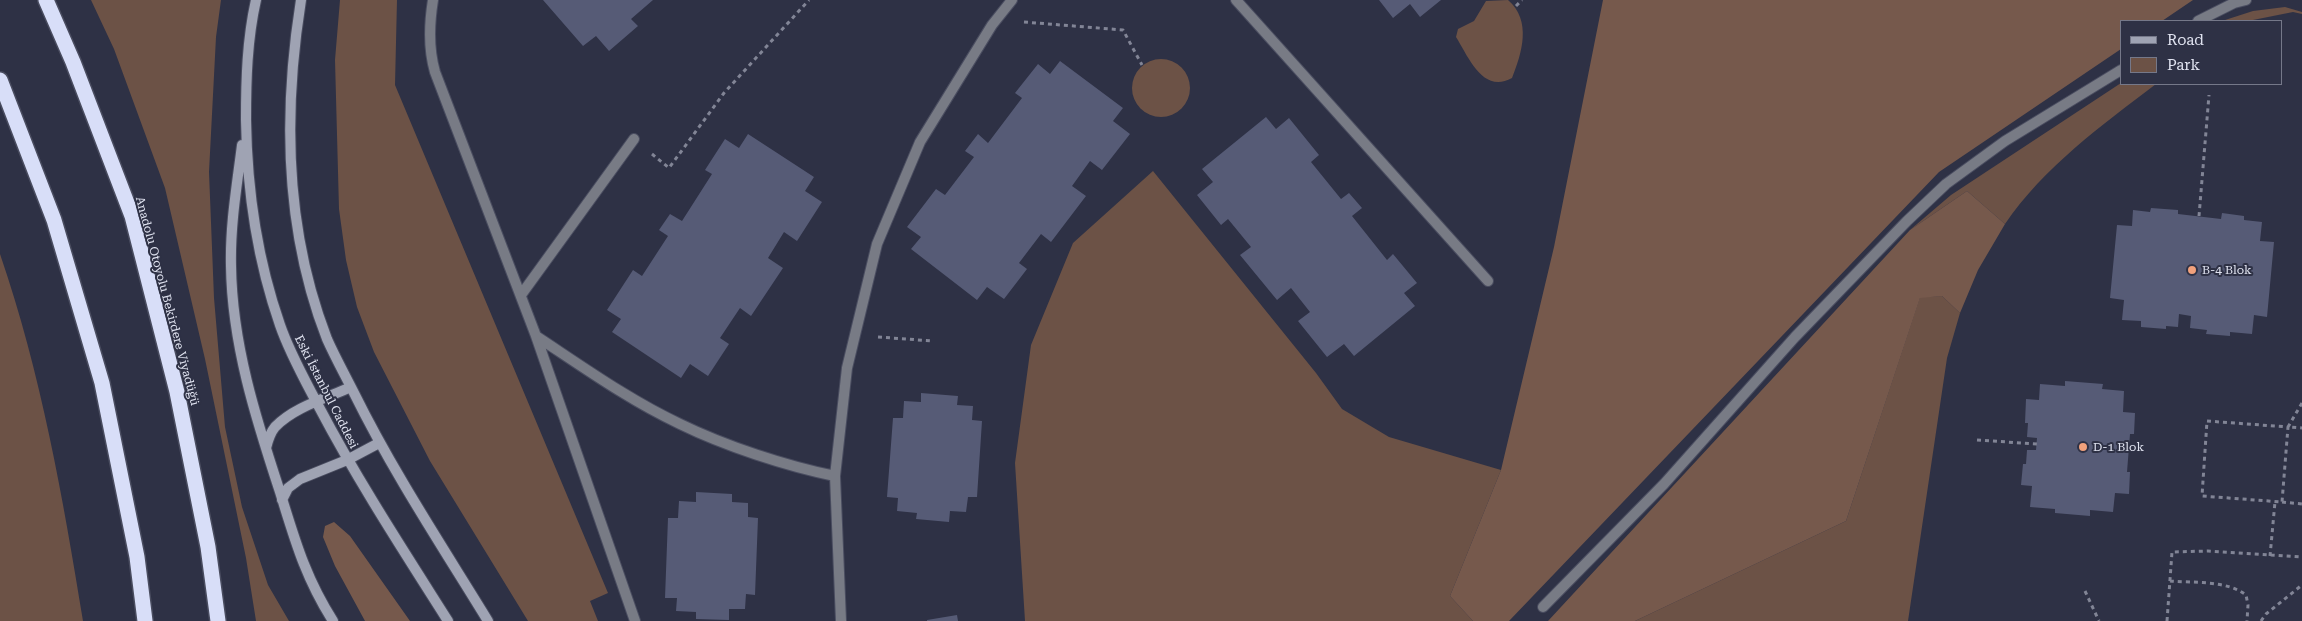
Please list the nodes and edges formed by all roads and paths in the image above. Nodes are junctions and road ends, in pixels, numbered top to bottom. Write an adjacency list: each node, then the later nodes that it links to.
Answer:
1 (46, 0): 47 (highway, Anadolu Otoyolu Bekirdere Viyadüğü)
2 (256, 0): 17 (main road, Eski İstanbul Caddesi)
3 (301, 0): 25 (main road, Eski İstanbul Caddesi)
4 (433, 0): 21 (street)
5 (809, 0): 18 (path)
6 (1012, 0): 11 (street)
7 (1236, 0): 20 (street)
8 (1522, 0): 10 (path)
9 (2246, 0): 12 (street)
10 (1516, 6)
11 (996, 20): 13 (path); 23 (street)
12 (2200, 20)
13 (1142, 65)
14 (2120, 71): 45 (street)
15 (0, 80): 46 (highway)
16 (2209, 95): 19 (path)
17 (246, 118): 26 (main road, Eski İstanbul Caddesi); 33 (main road)
18 (634, 139): 21 (street)
19 (2199, 216)
20 (1488, 281)
21 (521, 295): 22 (street)
22 (536, 336): 35 (street); 51 (street)
23 (855, 336): 24 (path); 35 (street)
24 (933, 341)
25 (351, 387): 26 (main road); 31 (main road, Eski İstanbul Caddesi)
26 (317, 403): 33 (main road); 34 (main road, Eski İstanbul Caddesi)
27 (2302, 403): 28 (path)
28 (2288, 426): 29 (path); 37 (path); 38 (path)
29 (2302, 428)
30 (1977, 440): 32 (path)
31 (379, 443): 34 (main road); 50 (main road, Eski İstanbul Caddesi)
32 (2037, 444)
33 (266, 448): 36 (main road)
34 (347, 460): 36 (main road); 49 (main road, Eski İstanbul Caddesi)
35 (835, 476): 52 (street)
36 (282, 500): 48 (main road)
37 (2275, 502): 38 (path); 40 (path)
38 (2282, 502): 39 (path)
39 (2302, 504)
40 (2270, 556): 41 (path); 42 (path)
41 (2302, 557)
42 (2170, 581): 54 (path); 55 (path)
43 (2302, 585): 56 (path)
44 (2084, 591): 53 (path)
45 (1543, 607)
46 (145, 621)
47 (218, 621)
48 (333, 621)
49 (448, 621)
50 (488, 621)
51 (635, 621)
52 (841, 621)
53 (2099, 621)
54 (2167, 621)
55 (2247, 621)
56 (2261, 621)

